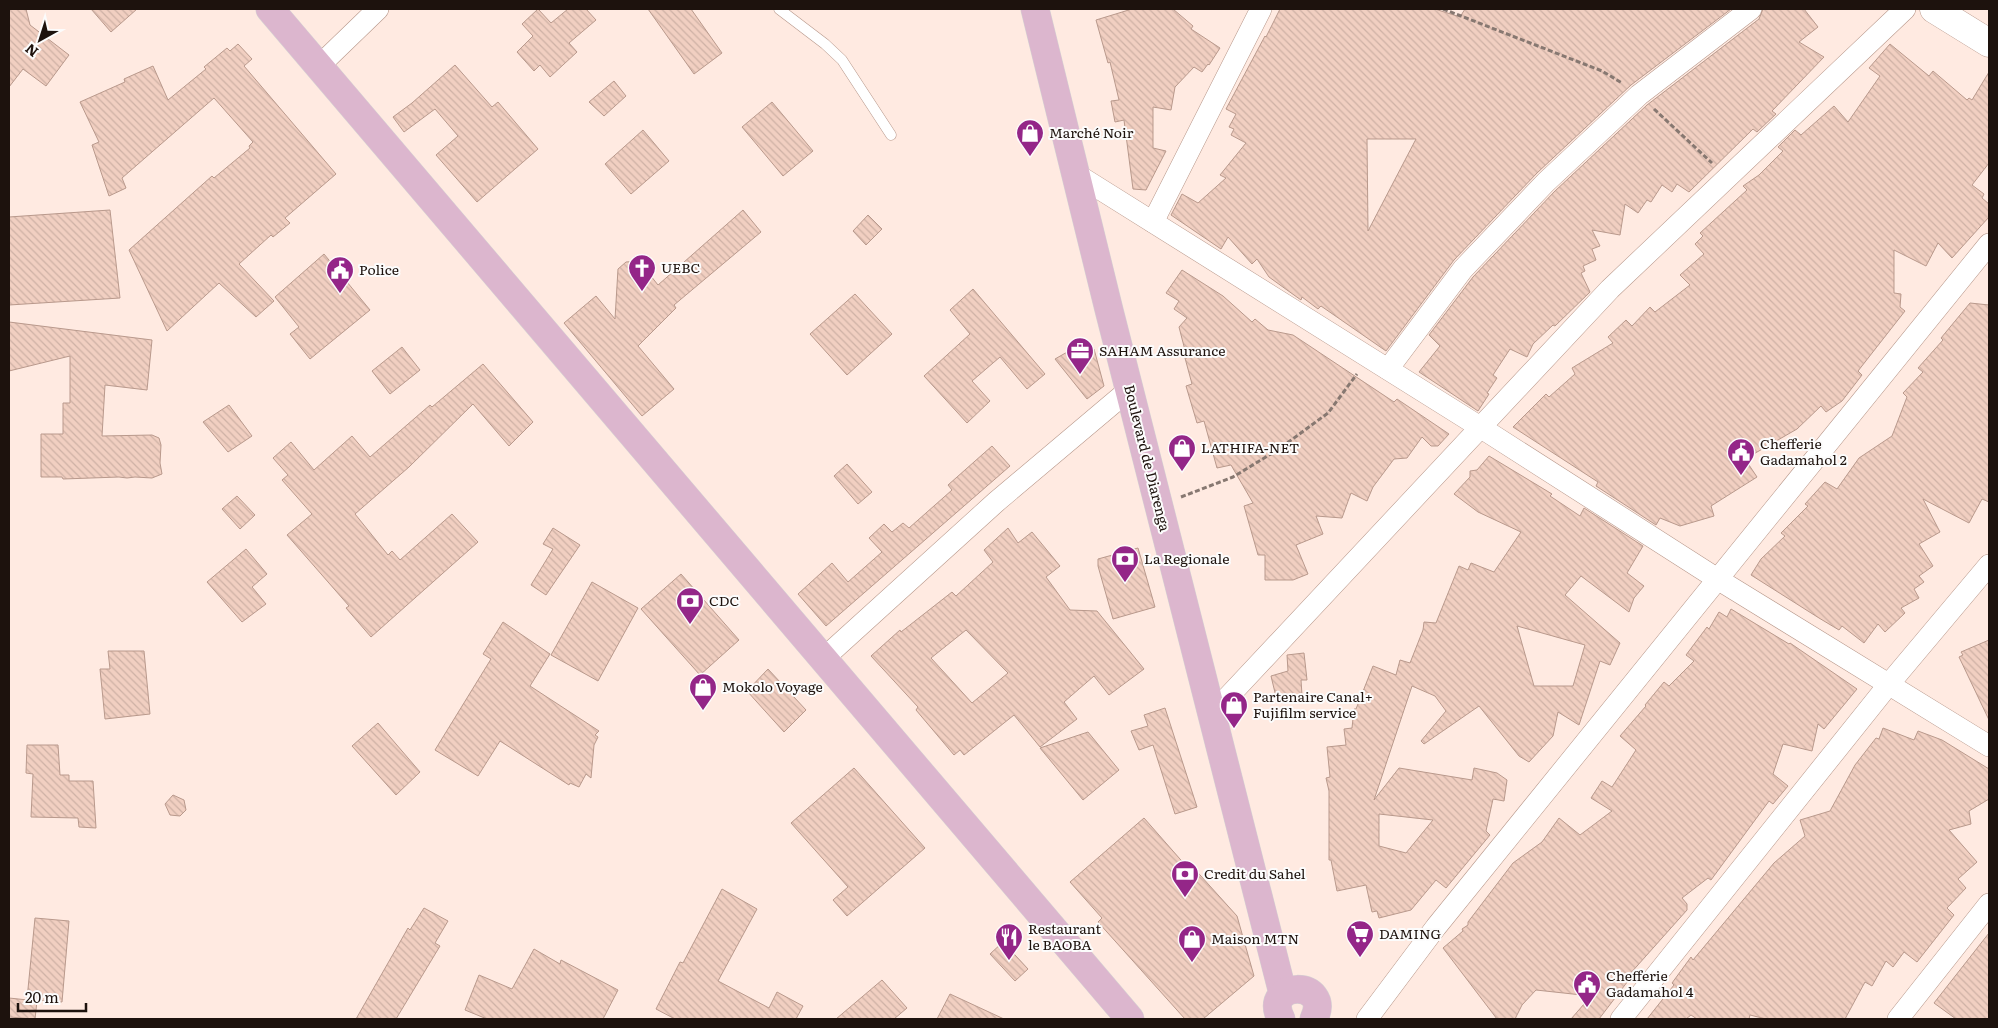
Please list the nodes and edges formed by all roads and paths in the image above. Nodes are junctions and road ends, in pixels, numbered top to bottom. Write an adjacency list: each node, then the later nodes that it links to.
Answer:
1 (270, 9): 11 (main road)
2 (378, 9): 11 (street)
3 (779, 9): 13 (lane)
4 (1035, 9): 14 (main road, Boulevard de Diarenga)
5 (1261, 9): 16 (street)
6 (1443, 9): 12 (path)
7 (1751, 9): 12 (street)
8 (1906, 9): 15 (street)
9 (1934, 9): 10 (main road)
10 (1989, 43)
11 (319, 66): 25 (main road)
12 (1639, 95): 15 (path); 19 (street)
13 (890, 134)
14 (1076, 174): 16 (street); 20 (main road, Boulevard de Diarenga)
15 (1726, 177): 21 (street)
16 (1153, 222): 18 (street)
17 (1989, 244): 24 (street)
18 (1369, 357): 19 (street); 22 (path)
19 (1388, 369): 21 (street)
20 (1130, 389): 22 (main road, Boulevard de Diarenga); 25 (street)
21 (1480, 427): 24 (street); 27 (street)
22 (1159, 505): 27 (main road, Boulevard de Diarenga)
23 (1989, 565): 26 (street)
24 (1719, 580): 26 (street); 33 (street)
25 (823, 659): 32 (main road)
26 (1890, 684): 28 (street); 34 (street)
27 (1212, 714): 30 (main road, Boulevard de Diarenga)
28 (1989, 746)
29 (1989, 904): 35 (street)
30 (1282, 1007): 31 (main road)
31 (1320, 1017)
32 (1130, 1019)
33 (1367, 1019)
34 (1621, 1019)
35 (1898, 1019)

